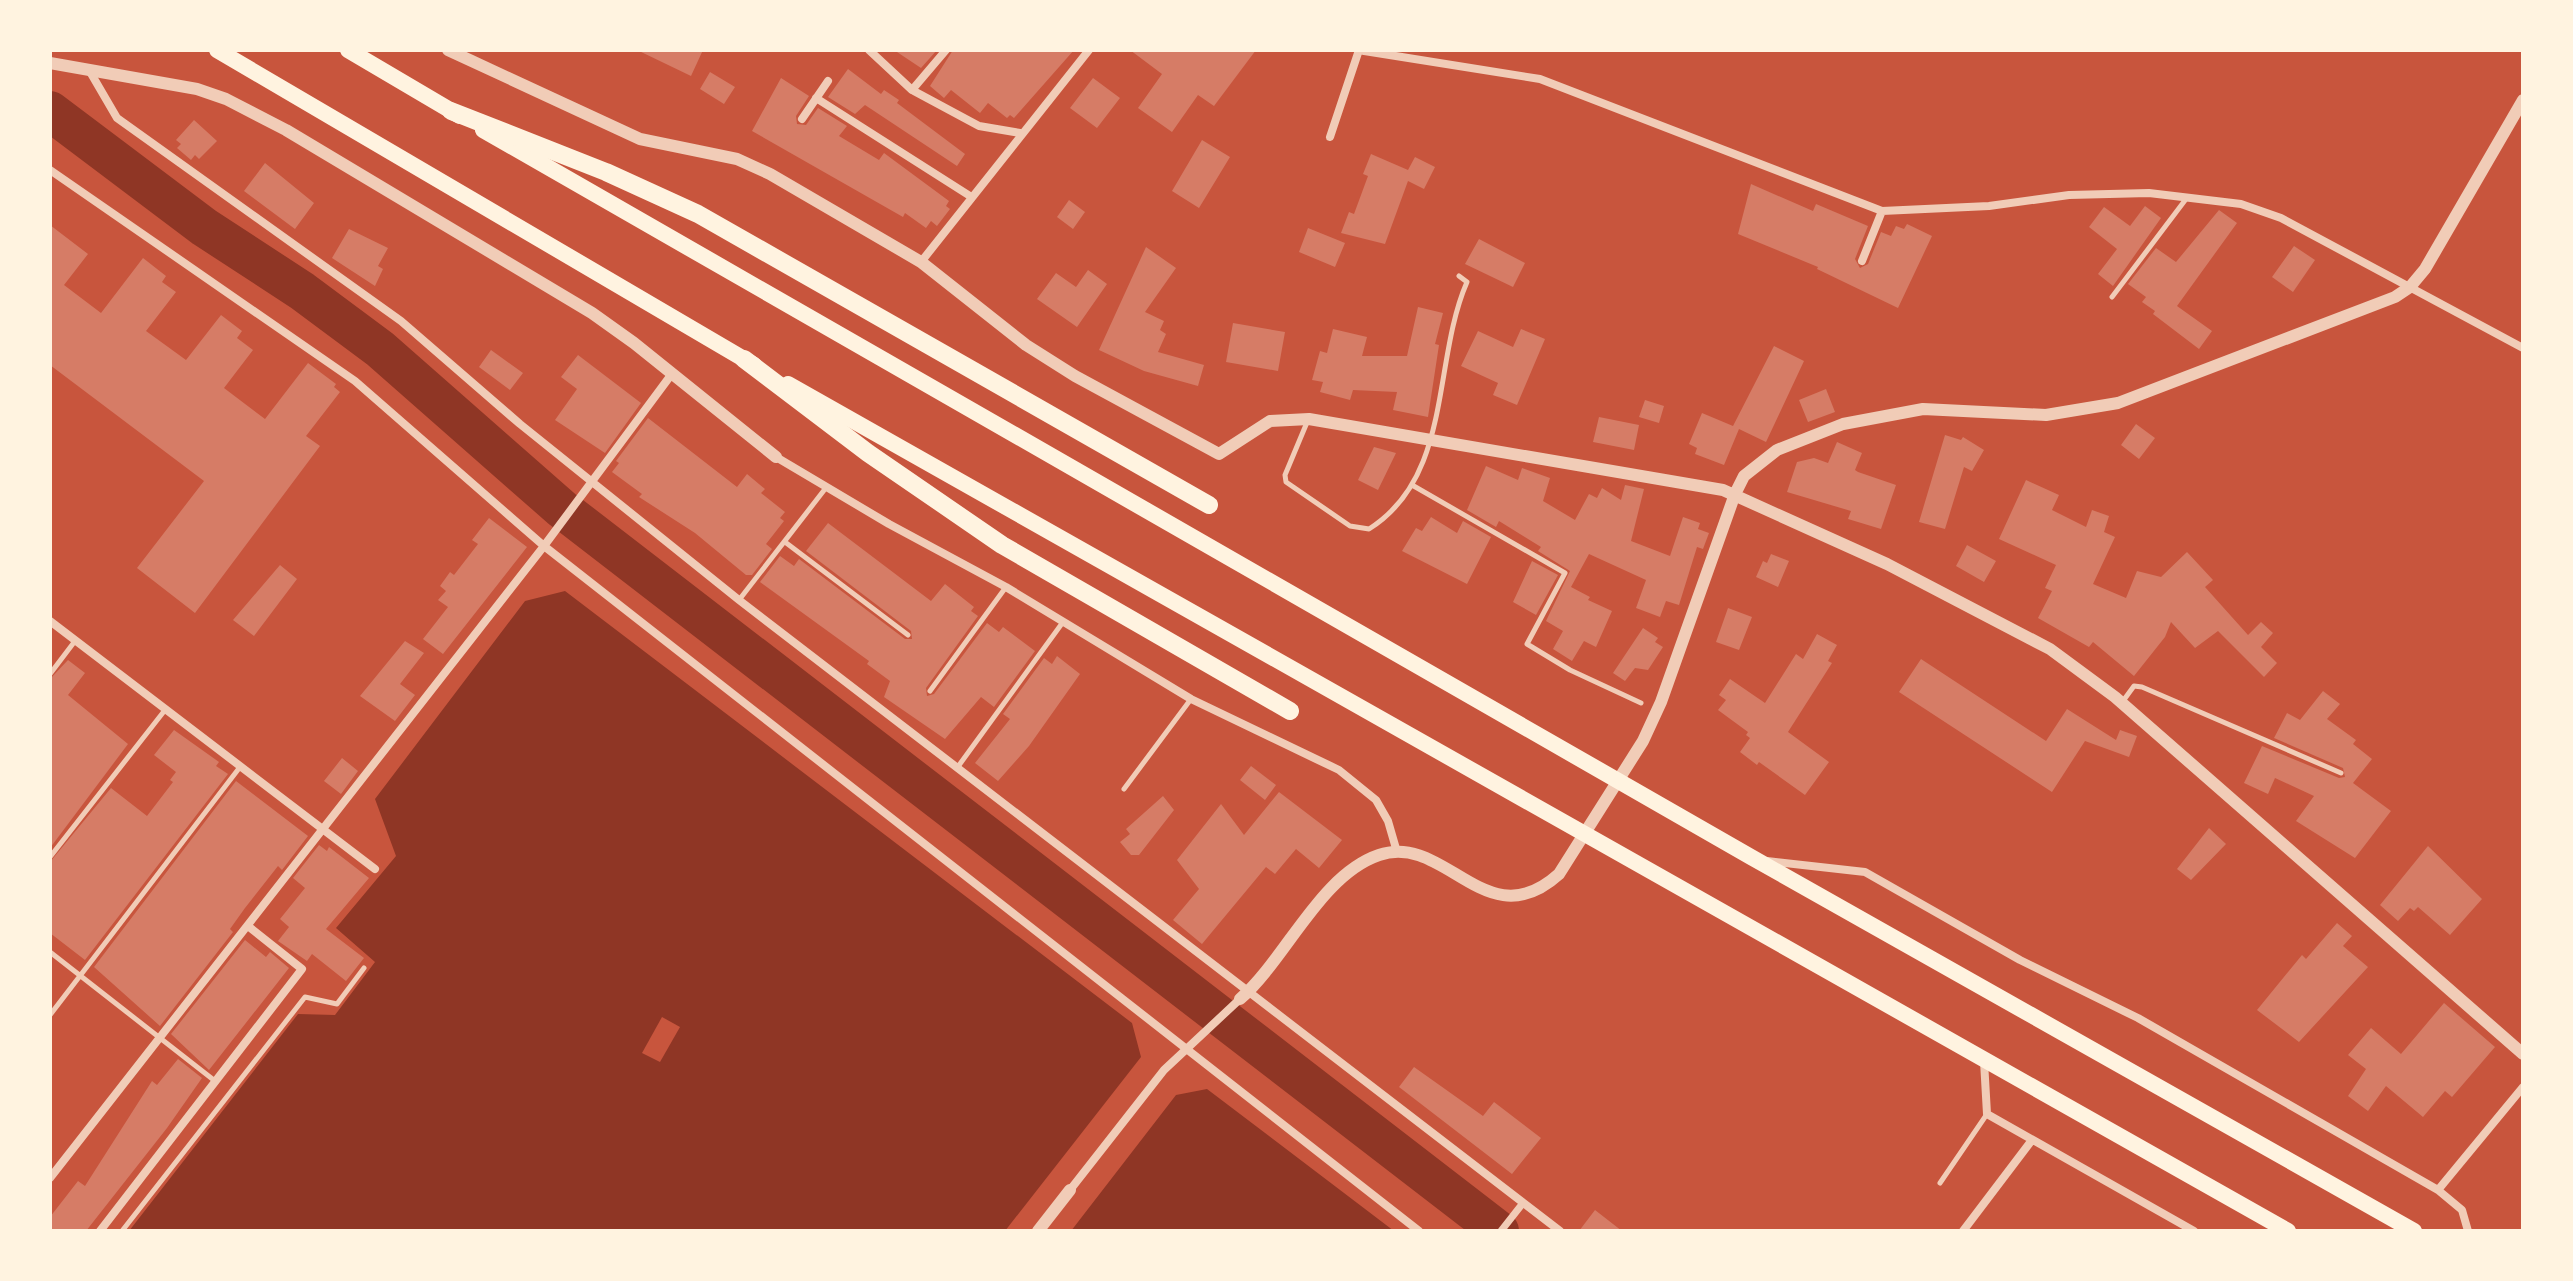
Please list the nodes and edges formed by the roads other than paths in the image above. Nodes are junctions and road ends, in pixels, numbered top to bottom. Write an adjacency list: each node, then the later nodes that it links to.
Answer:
1 (217, 50): 28 (highway)
2 (348, 50): 14 (highway)
3 (448, 50): 23 (street)
4 (869, 50): 11 (street)
5 (946, 50): 11 (street)
6 (1089, 50): 16 (street)
7 (1359, 50): 17 (street); 21 (street)
8 (50, 63): 9 (street)
9 (88, 69): 29 (street); 33 (street)
10 (828, 81): 12 (street)
11 (912, 90): 16 (street)
12 (816, 98): 15 (street); 19 (street)
13 (2523, 100): 25 (street)
14 (451, 111): 37 (highway); 56 (highway)
15 (802, 119)
16 (1020, 133): 19 (street)
17 (1330, 137)
18 (50, 170): 39 (street)
19 (970, 196): 23 (street)
20 (2186, 198): 21 (street); 25 (street); 26 (lane)
21 (1882, 211): 22 (street)
22 (1862, 261)
23 (921, 262): 30 (street)
24 (1459, 276): 31 (lane)
25 (2410, 287): 27 (street); 36 (street)
26 (2112, 297)
27 (2523, 348)
28 (744, 359): 52 (highway); 59 (highway)
29 (671, 375): 32 (street); 33 (street)
30 (1309, 419): 31 (street); 34 (lane)
31 (1432, 440): 34 (lane); 36 (street)
32 (776, 457): 35 (street)
33 (593, 482): 39 (street); 41 (street)
34 (1412, 485): 49 (lane)
35 (825, 489): 38 (lane); 40 (street)
36 (1735, 494): 50 (street); 56 (street)
37 (1209, 505)
38 (785, 542): 41 (lane); 44 (lane)
39 (544, 546): 58 (street); 71 (street)
40 (1006, 587): 43 (street); 47 (lane)
41 (739, 600): 54 (street)
42 (50, 621): 45 (street)
43 (1063, 622): 48 (street); 54 (lane)
44 (908, 635)
45 (76, 640): 46 (lane); 51 (street)
46 (50, 674)
47 (930, 691)
48 (1191, 699): 57 (lane); 60 (street)
49 (1641, 703)
50 (2121, 703): 55 (lane); 72 (street)
51 (166, 709): 53 (street); 61 (lane)
52 (1290, 711)
53 (241, 766): 58 (street); 67 (lane)
54 (957, 768): 68 (street)
55 (2341, 773)
56 (1619, 780): 59 (street); 62 (highway)
57 (1124, 789)
58 (323, 828): 63 (street); 64 (street)
59 (1584, 837): 60 (street); 73 (highway)
60 (1397, 852): 68 (street)
61 (50, 857)
62 (1751, 857): 81 (street); 92 (highway)
63 (375, 869)
64 (248, 926): 70 (street); 74 (street)
65 (50, 952): 67 (lane)
66 (364, 968): 84 (lane)
67 (80, 976): 69 (lane); 70 (lane)
68 (1244, 996): 71 (street); 82 (street)
69 (50, 1015)
70 (159, 1038): 74 (lane); 78 (street)
71 (1186, 1045): 80 (street); 86 (street)
72 (2523, 1054)
73 (1984, 1061): 76 (street); 91 (highway)
74 (215, 1081): 83 (street)
75 (2523, 1087): 81 (street)
76 (1987, 1114): 77 (street); 79 (lane)
77 (2032, 1140): 89 (street); 90 (street)
78 (50, 1178)
79 (1940, 1183)
80 (1070, 1190): 85 (street)
81 (2438, 1190): 93 (street)
82 (1520, 1206): 87 (street); 88 (street)
83 (100, 1231)
84 (122, 1231)
85 (1038, 1231)
86 (1419, 1231)
87 (1501, 1231)
88 (1560, 1231)
89 (1963, 1231)
90 (2194, 1231)
91 (2288, 1231)
92 (2414, 1231)
93 (2468, 1231)

